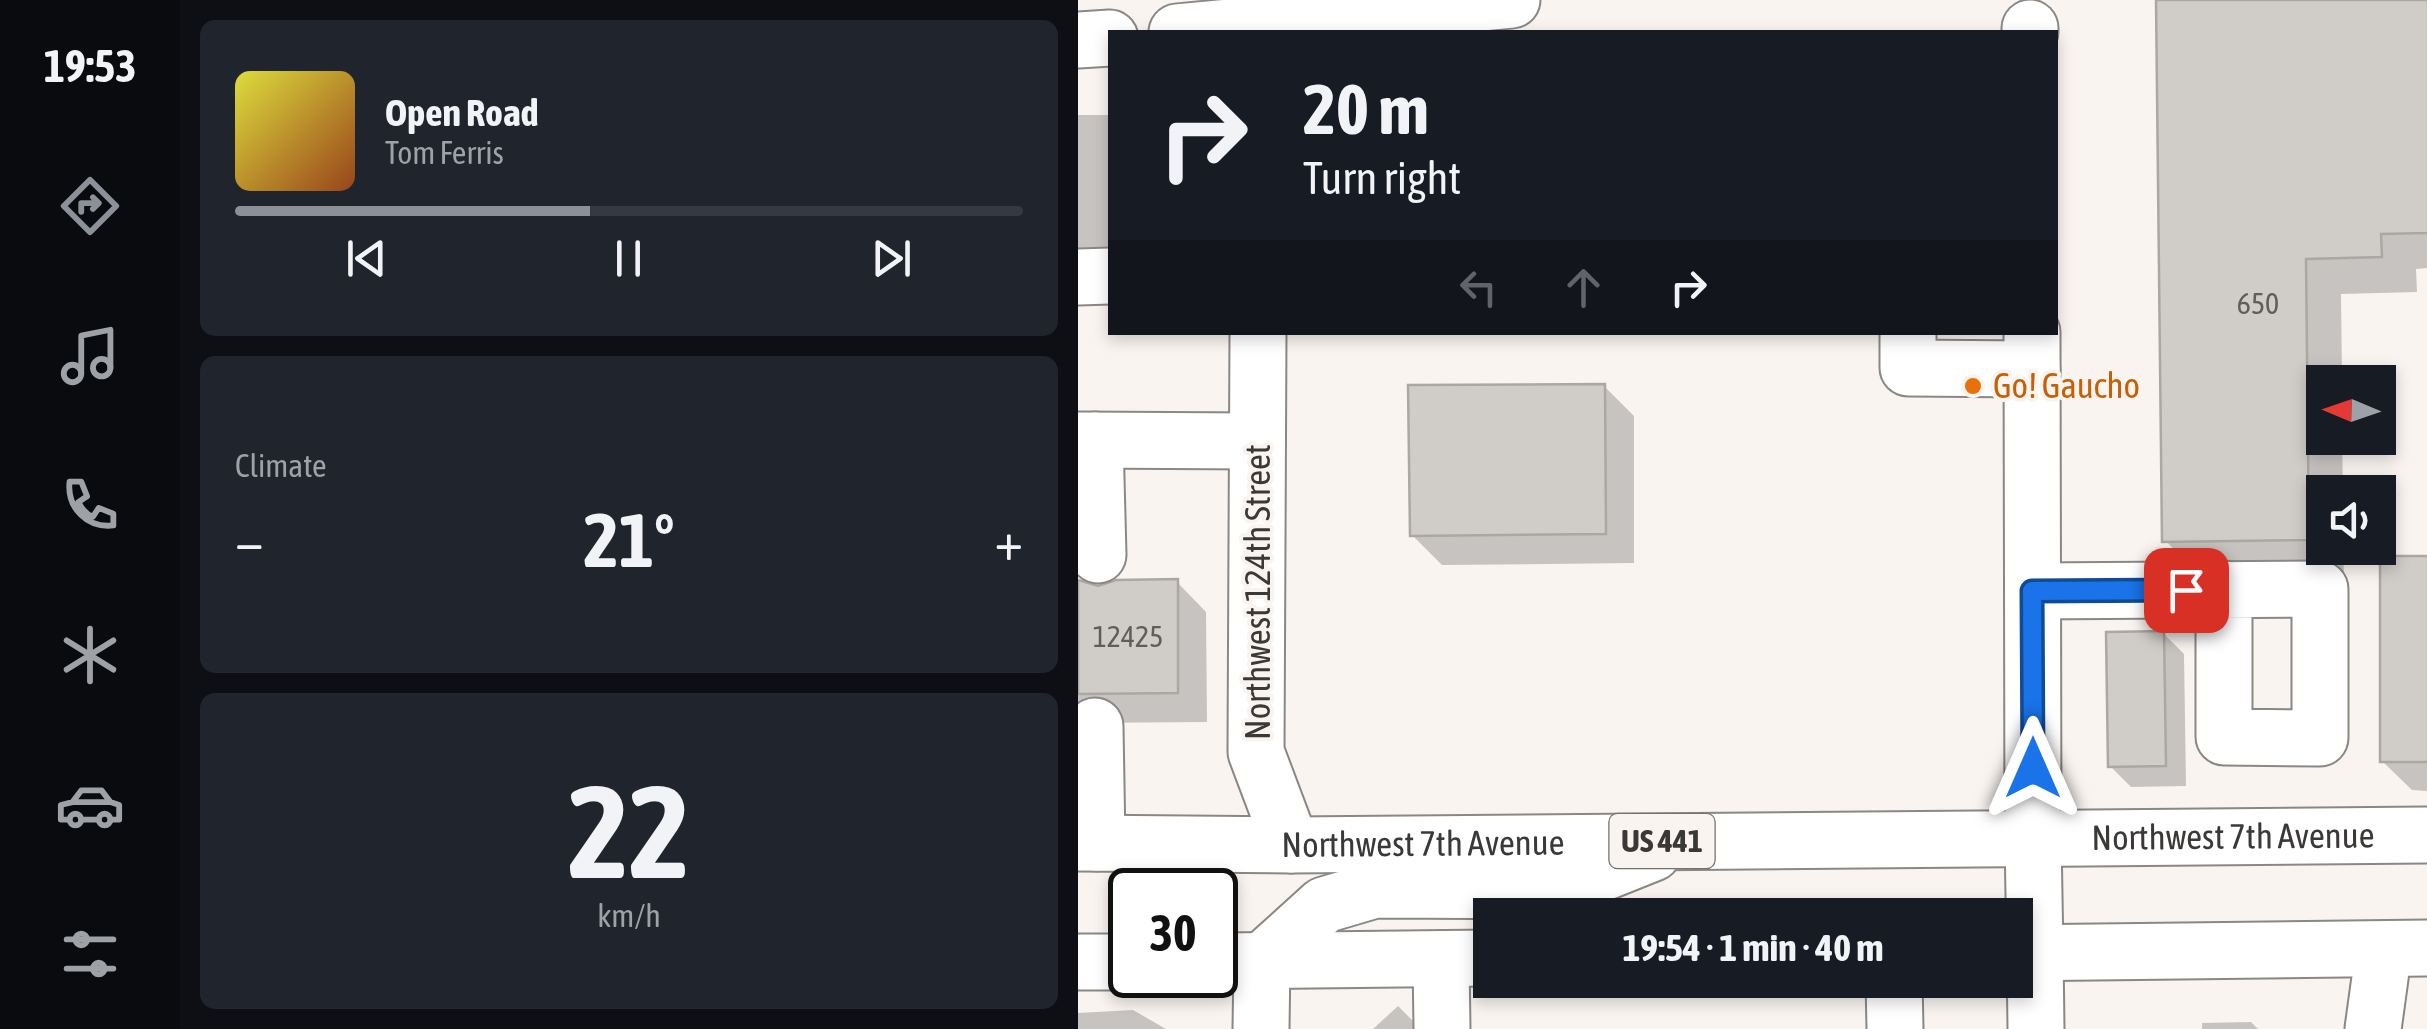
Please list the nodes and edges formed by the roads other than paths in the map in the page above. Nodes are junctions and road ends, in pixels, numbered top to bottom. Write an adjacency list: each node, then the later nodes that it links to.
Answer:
1 (1512, 0): 2 (main road)
2 (1197, 30)
3 (1108, 38): 4 (main road)
4 (1078, 40)
5 (1108, 276): 6 (main road)
6 (1078, 277)
7 (1258, 335): 11 (main road, Northwest 124th Street)
8 (1908, 335): 9 (main road)
9 (2032, 351): 14 (main road)
10 (1087, 440): 11 (main road); 12 (main road)
11 (1258, 441): 20 (main road, Northwest 124th Street)
12 (1098, 555)
13 (2224, 589): 14 (main road)
14 (2032, 591): 17 (main road)
15 (1095, 726): 19 (main road)
16 (2428, 834): 17 (main road, Northwest 7th Avenue / US 441)
17 (2033, 838): 18 (main road, Northwest 7th Avenue / US 441); 21 (main road)
18 (1683, 841): 20 (main road, Northwest 7th Avenue / US 441); 25 (main road)
19 (1088, 843): 20 (main road, Northwest 7th Avenue / US 441)
20 (1291, 845)
21 (2029, 898)
22 (2406, 948): 23 (main road); 34 (main road)
23 (2033, 953)
24 (1466, 958): 25 (main road); 31 (main road)
25 (1239, 961): 30 (main road)
26 (1078, 962): 27 (main road)
27 (1108, 962)
28 (1894, 998): 32 (main road)
29 (2032, 998): 33 (main road)
30 (1261, 1029)
31 (1442, 1029)
32 (1895, 1029)
33 (2036, 1029)
34 (2373, 1029)

